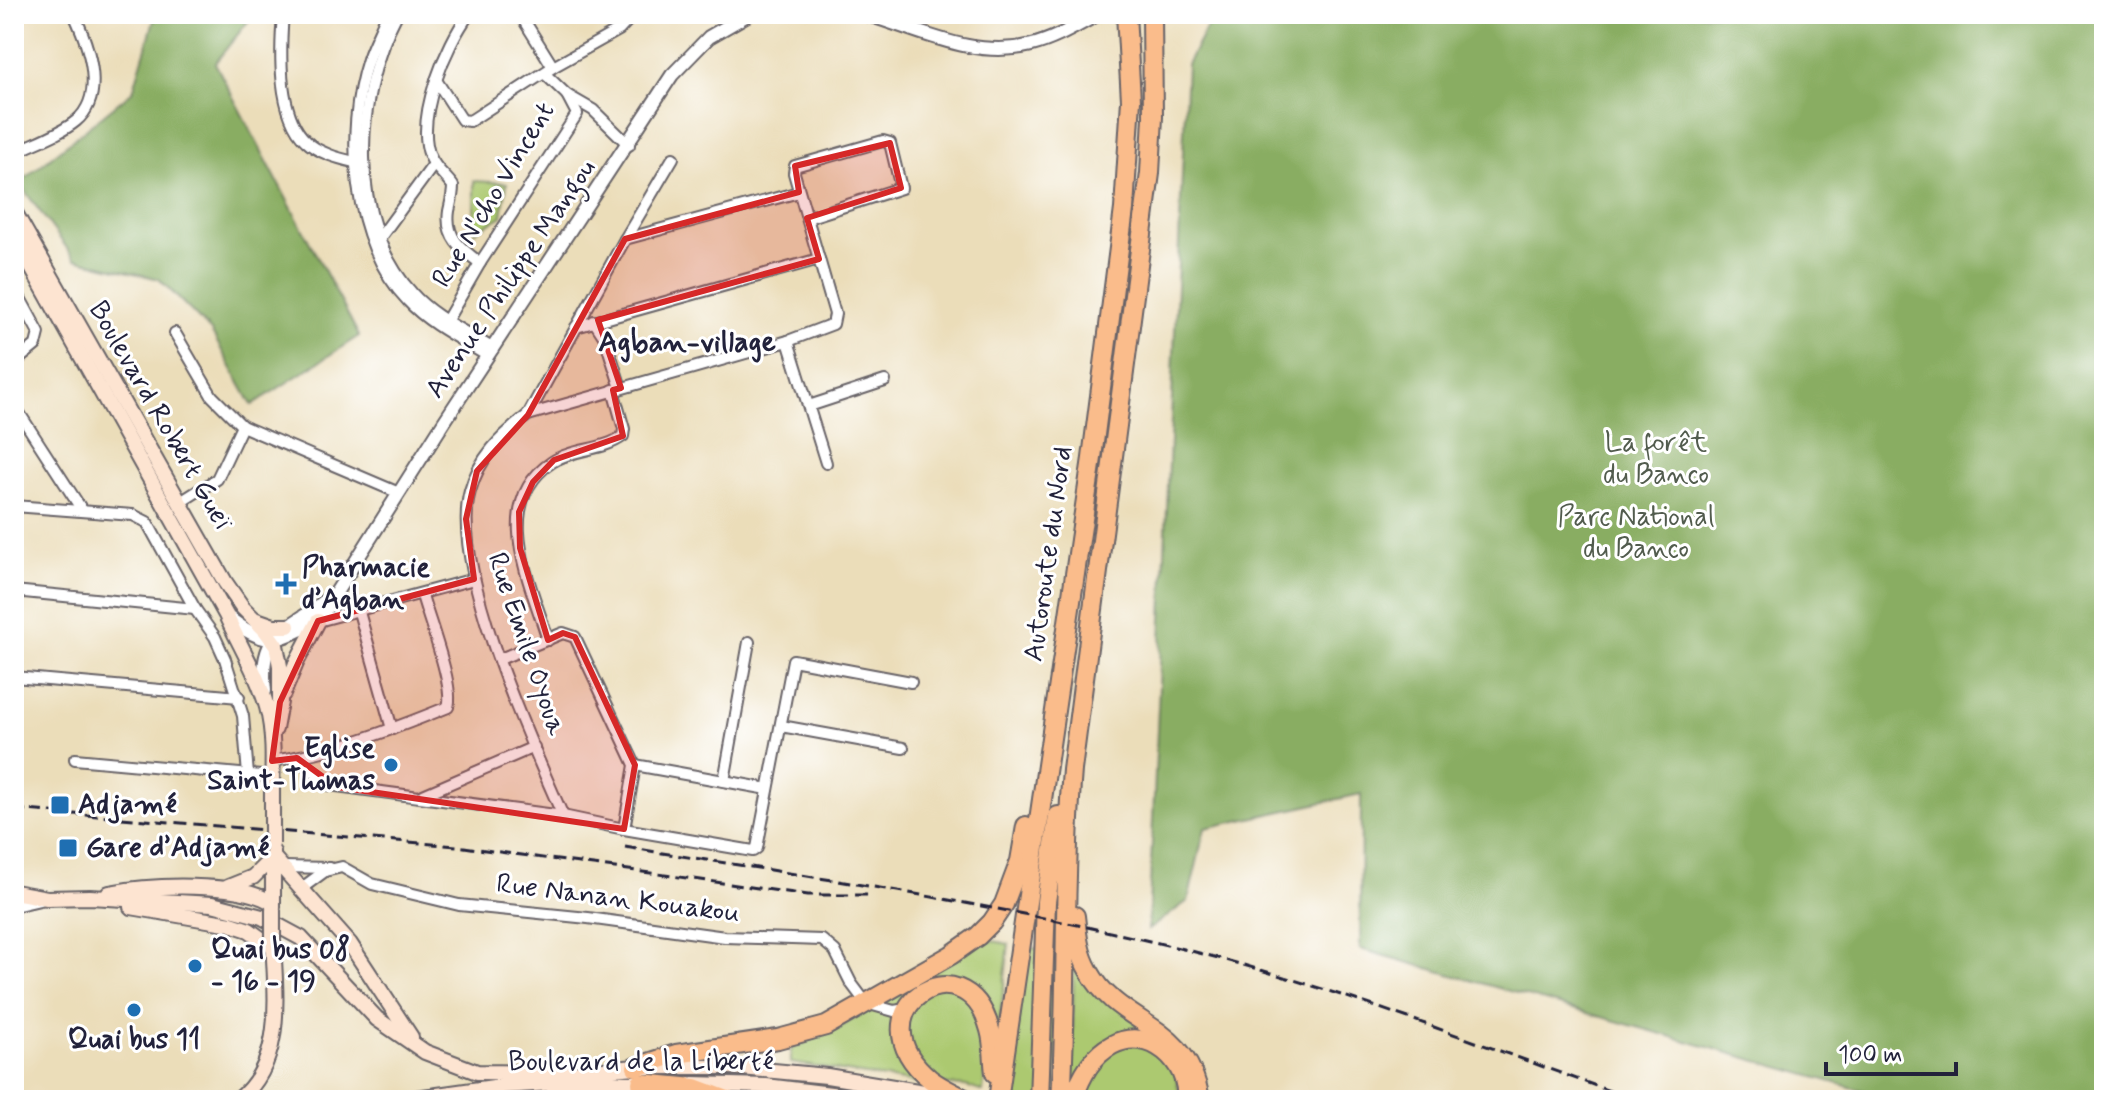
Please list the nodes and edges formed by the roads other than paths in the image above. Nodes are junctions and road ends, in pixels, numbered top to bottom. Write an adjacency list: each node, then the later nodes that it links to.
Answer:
1 (74, 14): 17 (street)
2 (283, 14): 19 (street)
3 (387, 14): 19 (street)
4 (397, 14): 19 (street)
5 (469, 14): 14 (street)
6 (520, 14): 13 (street)
7 (634, 14): 13 (street)
8 (749, 14): 16 (street, Avenue Philippe Mangou)
9 (865, 14): 10 (street)
10 (1099, 14)
11 (1126, 14): 65 (highway, Autoroute du Nord)
12 (1152, 14): 61 (highway, Autoroute du Nord)
13 (549, 70): 14 (street); 15 (street)
14 (436, 80): 20 (street)
15 (567, 95): 16 (street); 28 (street, Rue N'cho Vincent)
16 (629, 145): 35 (street, Avenue Philippe Mangou)
17 (14, 153)
18 (673, 158): 26 (street)
19 (360, 163): 25 (street); 35 (street)
20 (434, 164): 25 (street); 28 (street)
21 (799, 192): 23 (street, Rue Emile Oyoua); 23 (street); 26 (street)
22 (14, 211): 45 (main road, Boulevard Robert Gueï)
23 (807, 218): 27 (street, Rue Emile Oyoua)
24 (14, 236): 54 (main road, Boulevard Robert Gueï)
25 (379, 239): 30 (street)
26 (625, 239): 32 (street)
27 (819, 259): 31 (street); 34 (street, Rue Emile Oyoua)
28 (480, 263): 30 (street, Rue N'cho Vincent)
29 (14, 287): 36 (street)
30 (447, 320): 35 (street)
31 (594, 321): 32 (street); 38 (street)
32 (576, 327): 41 (street)
33 (175, 333): 42 (street)
34 (788, 341): 38 (street, Rue Emile Oyoua); 40 (street)
35 (491, 353): 44 (street, Avenue Philippe Mangou)
36 (14, 363)
37 (885, 381): 40 (street)
38 (617, 389): 41 (street, Rue Emile Oyoua); 59 (street)
39 (14, 405): 47 (street)
40 (809, 406): 43 (street)
41 (528, 415): 48 (street, Rue Emile Oyoua)
42 (242, 426): 44 (street); 45 (street)
43 (826, 463)
44 (399, 493): 50 (street, Avenue Philippe Mangou)
45 (179, 503): 55 (main road, Boulevard Robert Gueï)
46 (14, 506): 47 (street)
47 (82, 510): 52 (street)
48 (474, 579): 51 (street); 62 (street, Rue Emile Oyoua)
49 (14, 591): 52 (street)
50 (335, 592): 56 (street, Avenue Philippe Mangou); 57 (street, Avenue Philippe Mangou)
51 (422, 595): 53 (street); 69 (street)
52 (195, 609): 66 (street)
53 (359, 612): 56 (street); 69 (street)
54 (226, 615): 58 (street, Boulevard Robert Gueï); 67 (main road, Boulevard Robert Gueï)
55 (250, 616): 57 (main road); 58 (main road, Boulevard Robert Gueï)
56 (318, 621): 58 (street); 67 (main road)
57 (288, 626): 58 (street, Avenue Philippe Mangou)
58 (273, 639): 67 (main road)
59 (548, 640): 62 (street); 74 (street)
60 (749, 642): 77 (street)
61 (1086, 651): 84 (highway, Autoroute du Nord); 104 (highway)
62 (500, 659): 70 (street, Rue Emile Oyoua)
63 (14, 677): 66 (street)
64 (911, 682): 68 (street)
65 (1057, 696): 93 (highway); 103 (highway, Autoroute du Nord)
66 (239, 697): 75 (street)
67 (274, 704): 76 (main road)
68 (781, 726): 71 (street); 78 (street)
69 (392, 729): 72 (street)
70 (534, 747): 79 (street); 80 (street, Rue Emile Oyoua)
71 (903, 748)
72 (297, 758): 76 (street); 79 (street)
73 (75, 759): 75 (street)
74 (635, 765): 77 (street); 81 (street)
75 (248, 775): 76 (street)
76 (272, 775): 82 (main road, bridge)
77 (724, 781): 78 (street)
78 (768, 789): 81 (street)
79 (421, 796): 80 (street)
80 (563, 816): 81 (street)
81 (624, 829)
82 (276, 856): 83 (street); 85 (main road); 86 (main road); 91 (main road)
83 (332, 868): 85 (street); 93 (street, Rue Nanan Kouakou)
84 (1066, 871): 105 (highway, Autoroute du Nord); 108 (highway)
85 (302, 888): 95 (main road)
86 (223, 889): 89 (main road); 91 (main road)
87 (14, 892): 88 (main road)
88 (47, 898): 89 (main road); 90 (street)
89 (97, 898): 92 (main road); 95 (main road)
90 (14, 905)
91 (273, 907): 92 (main road, bridge)
92 (273, 952): 99 (main road)
93 (866, 1003): 94 (street); 96 (highway)
94 (906, 1009): 98 (highway); 103 (highway)
95 (425, 1052): 96 (main road)
96 (639, 1075): 97 (main road, Boulevard de la Liberté); 98 (main road); 101 (highway); 102 (main road, Boulevard de la Liberté)
97 (467, 1096): 100 (main road, Boulevard de la Liberté)
98 (963, 1098)
99 (238, 1100)
100 (402, 1100)
101 (727, 1100)
102 (880, 1100)
103 (998, 1100)
104 (1039, 1100)
105 (1061, 1100)
106 (1073, 1100): 107 (highway)
107 (1186, 1100)
108 (1200, 1100)

